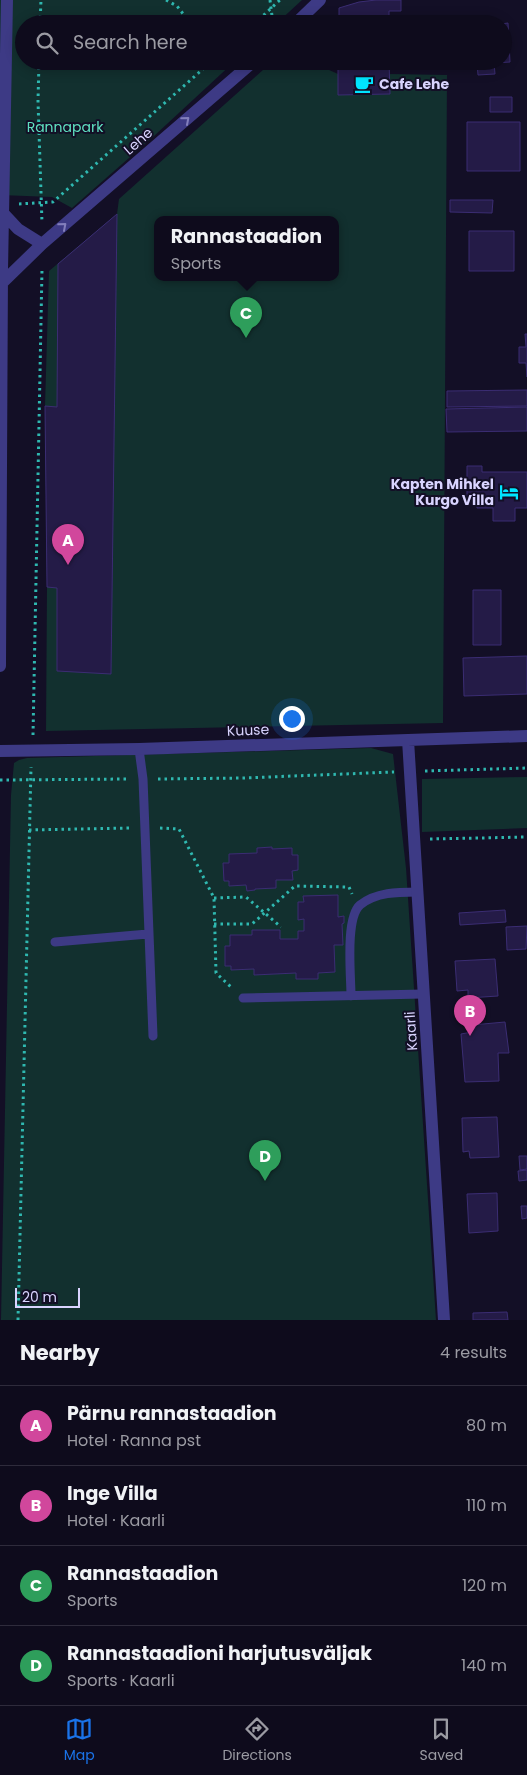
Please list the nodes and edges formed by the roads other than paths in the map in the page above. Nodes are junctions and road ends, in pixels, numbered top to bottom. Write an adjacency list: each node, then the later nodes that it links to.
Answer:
1 (7, 0): 5 (street)
2 (320, 0): 3 (street)
3 (304, 15)
4 (244, 70): 7 (street, Lehe, one-way to 4)
5 (4, 209): 6 (street); 7 (street)
6 (2, 228): 8 (street)
7 (42, 244): 9 (street, Lehe)
8 (1, 270): 9 (street)
9 (2, 283): 10 (street)
10 (0, 604): 11 (street)
11 (0, 666)
12 (527, 736): 13 (street, Kuuse)
13 (408, 740): 14 (street, Kuuse); 16 (street, Kaarli)
14 (139, 749): 15 (street, Kuuse); 17 (lane)
15 (0, 751)
16 (417, 892): 19 (street, Kaarli); 20 (lane)
17 (148, 934): 18 (lane); 22 (lane)
18 (55, 942)
19 (423, 994): 20 (lane); 23 (street, Kaarli)
20 (351, 996): 21 (lane)
21 (243, 998)
22 (153, 1036)
23 (444, 1320)

